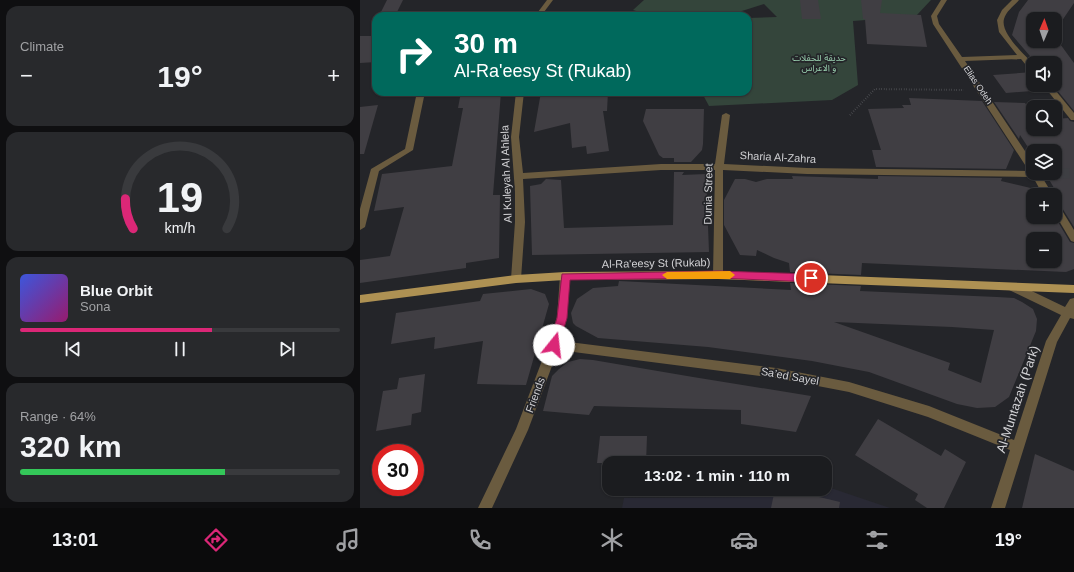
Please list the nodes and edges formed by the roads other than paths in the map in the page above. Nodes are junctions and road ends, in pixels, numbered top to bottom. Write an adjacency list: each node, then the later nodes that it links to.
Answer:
1 (550, 0): 4 (street)
2 (944, 0): 6 (street, Elias Odeh)
3 (1016, 0): 5 (street)
4 (541, 12)
5 (1024, 57): 6 (street); 7 (street)
6 (960, 59): 13 (street, Elias Odeh)
7 (1026, 59)
8 (1053, 92): 12 (street)
9 (420, 96): 18 (street)
10 (520, 96): 16 (street, Al Kuleyah Al Ahlela)
11 (726, 115): 14 (street, Dunia Street)
12 (1074, 118)
13 (1026, 157)
14 (720, 166): 15 (street, Sharia Al-Zahra); 16 (street, Sharia Al-Zahra); 20 (street, Dunia Street)
15 (1026, 173)
16 (519, 176): 22 (street, Al Kuleyah Al Ahlela)
17 (1062, 218): 19 (street)
18 (360, 227)
19 (1074, 238)
20 (718, 275): 21 (main road, Al-Ra'eesy St (Rukab)); 23 (main road, Al-Ra'eesy St (Rukab))
21 (565, 276): 22 (main road, Al-Ra'eesy St (Rukab)); 28 (street, Friends)
22 (516, 280): 25 (main road, Al-Ra'eesy St (Rukab))
23 (1011, 286): 24 (main road, Al-Ra'eesy St (Rukab)); 27 (street)
24 (1074, 289)
25 (360, 299)
26 (1074, 302): 27 (street, Al-Muntazah (Park))
27 (1070, 314): 29 (street, Al-Muntazah (Park))
28 (554, 345): 29 (street, Sa’ed Sayel); 30 (street, Friends)
29 (1017, 447): 31 (street, Al-Muntazah (Park))
30 (485, 508)
31 (998, 508)

